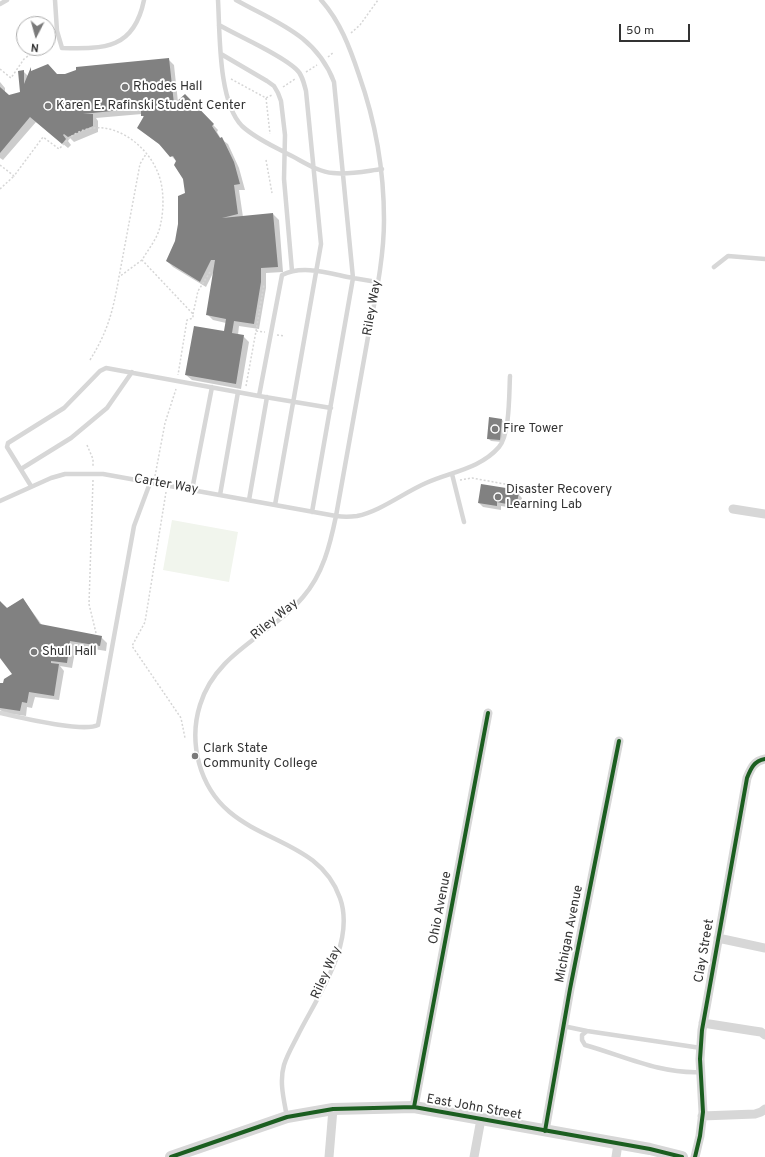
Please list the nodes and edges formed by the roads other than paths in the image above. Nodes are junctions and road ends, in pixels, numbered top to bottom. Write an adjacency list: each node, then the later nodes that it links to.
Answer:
1 (7, 0): 7 (lane)
2 (55, 0): 3 (lane)
3 (144, 0)
4 (218, 0): 8 (lane)
5 (236, 0): 13 (lane)
6 (321, 0): 12 (lane, Riley Way)
7 (0, 4)
8 (219, 25): 9 (lane); 11 (lane)
9 (221, 54): 10 (lane); 10 (lane)
10 (285, 152): 11 (lane); 16 (lane)
11 (313, 167): 13 (lane); 17 (lane)
12 (382, 169): 13 (lane); 19 (lane, Riley Way)
13 (344, 173): 18 (lane)
14 (765, 259): 15 (lane)
15 (714, 267)
16 (292, 270): 17 (lane); 24 (lane)
17 (317, 272): 18 (lane); 26 (lane)
18 (353, 278): 19 (lane); 27 (lane)
19 (377, 282): 40 (lane, Riley Way)
20 (132, 372): 22 (lane); 28 (lane); 28 (lane)
21 (510, 376): 29 (lane, Carter Way)
22 (212, 387): 23 (lane); 32 (lane)
23 (238, 392): 24 (lane); 33 (lane)
24 (259, 396): 25 (lane)
25 (267, 397): 26 (lane); 34 (lane)
26 (295, 402): 27 (lane); 36 (lane)
27 (331, 408): 38 (lane)
28 (21, 469): 31 (lane)
29 (452, 474): 40 (lane, Carter Way); 41 (lane)
30 (150, 482): 31 (lane, Carter Way); 32 (lane, Carter Way); 42 (lane)
31 (32, 486): 35 (lane, Carter Way)
32 (192, 490): 33 (lane, Carter Way)
33 (220, 495): 34 (lane, Carter Way)
34 (249, 500): 36 (lane, Carter Way)
35 (0, 501)
36 (276, 505): 38 (lane, Carter Way)
37 (733, 509): 39 (street)
38 (312, 512): 40 (lane, Carter Way)
39 (765, 514)
40 (336, 516): 57 (lane, Riley Way)
41 (464, 522)
42 (0, 714)
43 (488, 714): 54 (street, Ohio Avenue)
44 (619, 741): 49 (street, Michigan Avenue)
45 (765, 759): 46 (street, Clay Street)
46 (718, 938): 47 (street); 48 (street, Clay Street)
47 (765, 948)
48 (703, 1023): 51 (street); 52 (street, Clay Street)
49 (563, 1026): 50 (lane); 60 (street, Michigan Avenue)
50 (587, 1031): 52 (lane); 53 (lane)
51 (765, 1035)
52 (701, 1048): 53 (street, Clay Street)
53 (701, 1072): 58 (street, Clay Street)
54 (414, 1107): 55 (street, East John Street); 59 (street, East John Street)
55 (333, 1109): 57 (street, East John Street); 63 (street)
56 (765, 1109): 58 (street)
57 (287, 1116): 62 (street, East John Street)
58 (702, 1116): 67 (street, Clay Street)
59 (481, 1119): 60 (street, East John Street); 64 (street)
60 (546, 1131): 61 (street, East John Street)
61 (618, 1144): 65 (street); 66 (street, East John Street)
62 (171, 1157)
63 (329, 1157)
64 (474, 1157)
65 (616, 1157)
66 (682, 1157)
67 (695, 1157)

